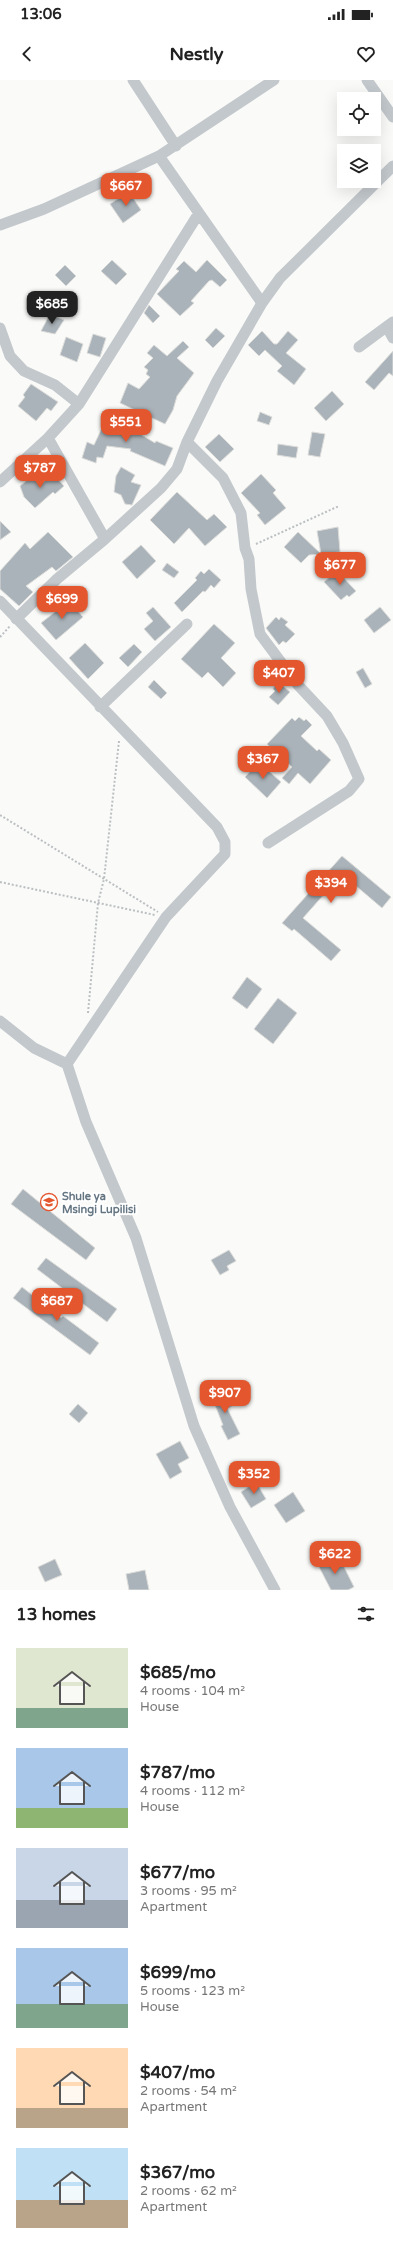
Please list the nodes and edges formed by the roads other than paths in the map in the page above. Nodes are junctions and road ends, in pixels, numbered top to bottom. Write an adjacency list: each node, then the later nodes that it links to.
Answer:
1 (133, 80): 5 (street)
2 (274, 80): 5 (street)
3 (366, 80): 4 (street)
4 (393, 117)
5 (176, 146): 6 (street)
6 (159, 156): 8 (street); 9 (street)
7 (393, 166): 10 (street)
8 (199, 213): 10 (street); 15 (street)
9 (0, 225)
10 (262, 303): 17 (street)
11 (390, 325): 13 (street); 14 (street)
12 (0, 328): 15 (street)
13 (393, 338)
14 (359, 347)
15 (79, 404): 16 (street)
16 (48, 438): 18 (street); 19 (street)
17 (187, 442): 19 (street); 24 (street)
18 (0, 482)
19 (105, 539): 21 (street)
20 (0, 601): 21 (street)
21 (16, 619): 23 (street)
22 (187, 624): 23 (street)
23 (100, 707): 26 (street)
24 (268, 843)
25 (0, 1021): 26 (street)
26 (67, 1064): 27 (street)
27 (275, 1590)

